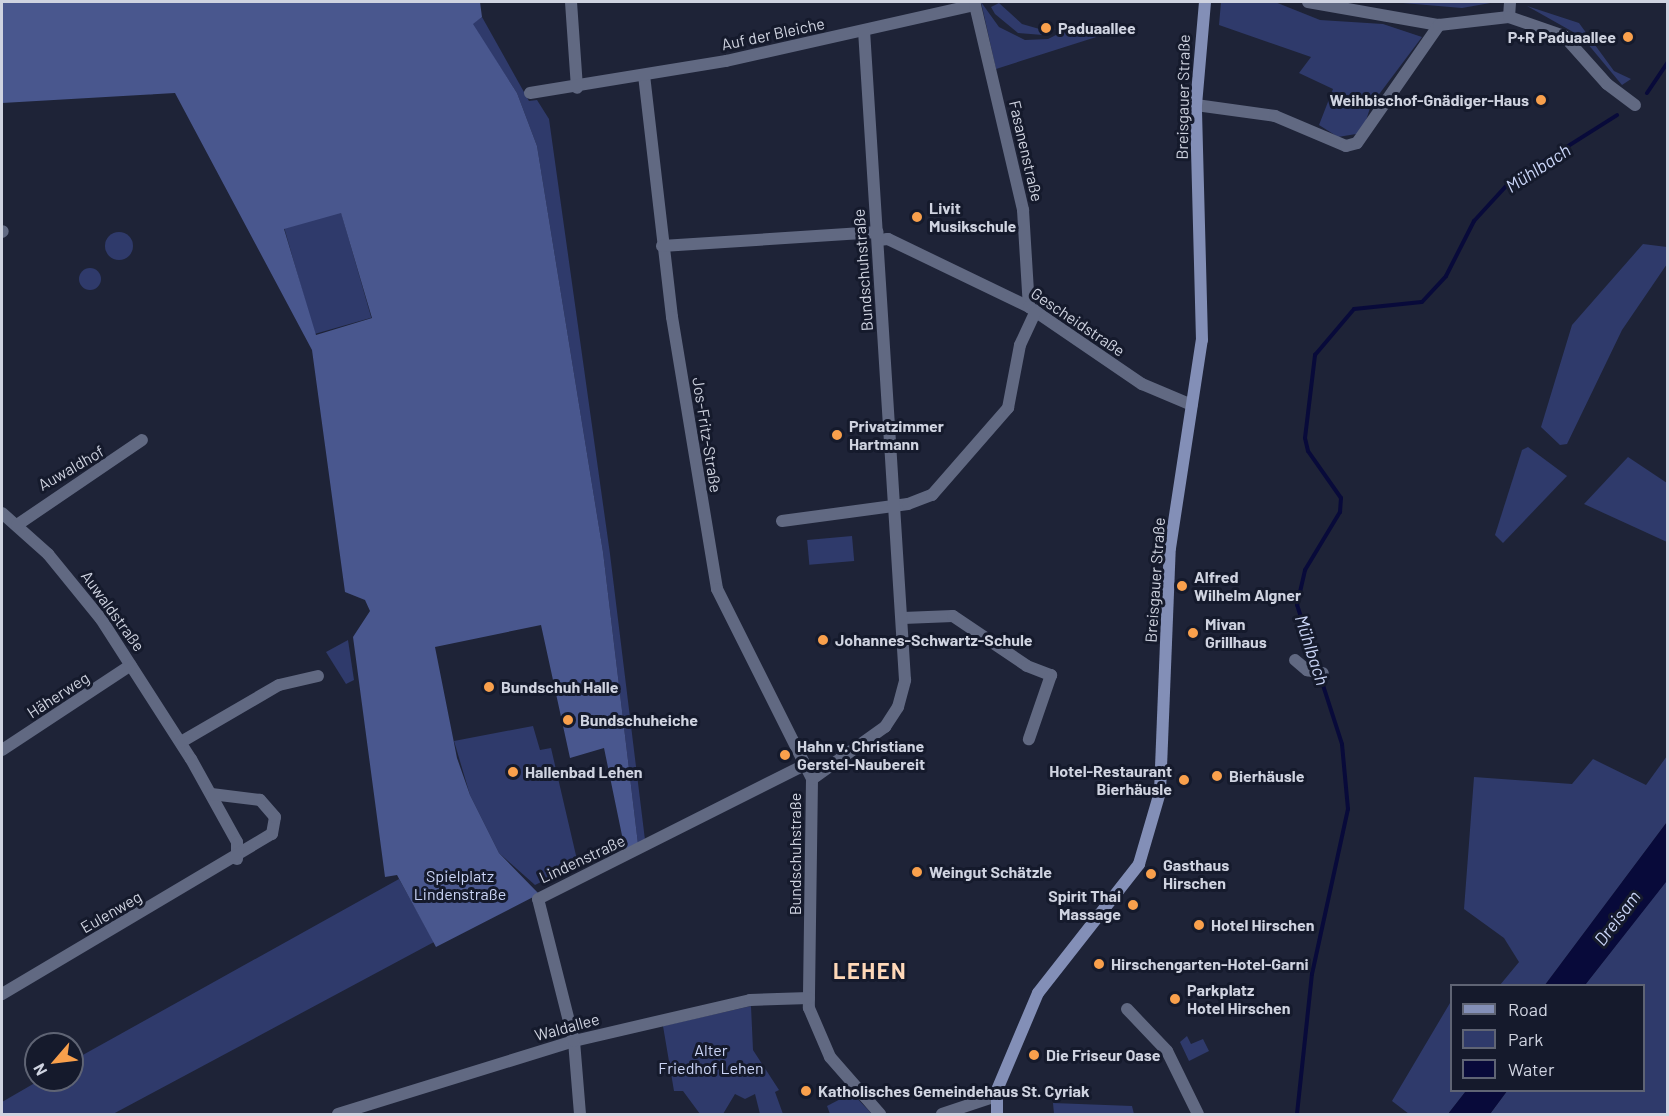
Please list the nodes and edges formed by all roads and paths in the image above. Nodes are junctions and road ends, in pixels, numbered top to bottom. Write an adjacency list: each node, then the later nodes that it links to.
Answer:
1 (571, 2): 10 (street)
2 (1205, 2): 12 (street, Breisgauer Straße)
3 (1308, 2): 7 (street)
4 (1510, 2): 6 (street)
5 (975, 6): 8 (street, Auf der Bleiche); 16 (street, Fasanenstraße)
6 (1509, 17): 7 (street); 13 (street)
7 (1439, 25): 12 (street)
8 (864, 31): 9 (street, Auf der Bleiche); 14 (street, Bundschuhstraße)
9 (644, 75): 10 (street, Auf der Bleiche); 15 (street, Jos-Fritz-Straße)
10 (577, 88): 11 (street, Auf der Bleiche)
11 (530, 93)
12 (1196, 105): 17 (street, Breisgauer Straße)
13 (1635, 105)
14 (878, 236): 15 (street, Gescheidstraße); 16 (street, Gescheidstraße); 19 (street, Bundschuhstraße)
15 (662, 246): 31 (street, Jos-Fritz-Straße)
16 (1032, 309): 17 (street, Gescheidstraße); 19 (street, Fasanenstraße)
17 (1192, 405): 39 (street, Breisgauer Straße)
18 (142, 440): 22 (street, Auwaldhof)
19 (896, 506): 21 (street); 23 (street, Bundschuhstraße)
20 (2, 513): 22 (street, Auwaldstraße)
21 (782, 521)
22 (17, 525): 25 (street, Auwaldstraße)
23 (903, 618): 28 (street); 32 (street, Bundschuhstraße)
24 (1295, 660): 26 (street)
25 (131, 665): 29 (street, Auwaldstraße); 30 (street, Häherweg)
26 (1323, 673)
27 (318, 676): 29 (street)
28 (1029, 739)
29 (181, 742): 33 (street, Auwaldstraße)
30 (2, 750)
31 (805, 765): 32 (street, Jos-Fritz-Straße); 38 (street, Lindenstraße)
32 (812, 779): 36 (street, Bundschuhstraße)
33 (211, 794): 34 (street, Auwaldstraße); 34 (street)
34 (237, 859): 35 (street, Eulenweg)
35 (2, 994)
36 (809, 998): 38 (street, Waldallee); 42 (street, Bundschuhstraße)
37 (1127, 1009): 45 (street)
38 (574, 1041): 40 (street, Waldallee); 41 (street, Lindenstraße)
39 (996, 1096): 43 (street); 44 (street, Breisgauer Straße)
40 (338, 1114)
41 (580, 1114)
42 (880, 1114)
43 (942, 1114)
44 (997, 1114)
45 (1198, 1114)

